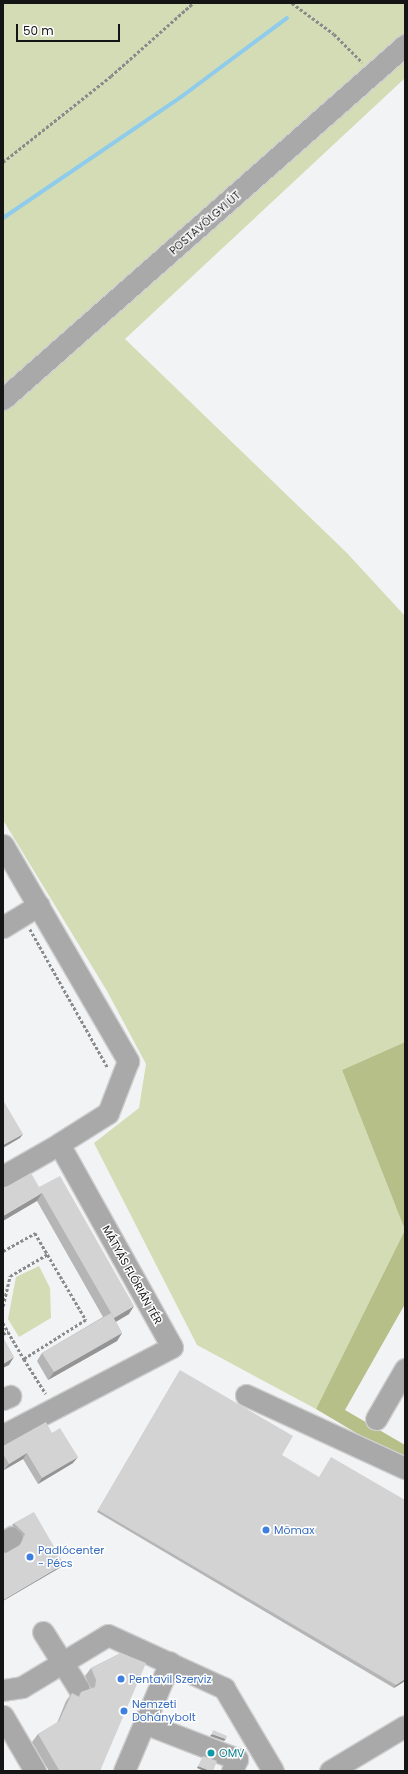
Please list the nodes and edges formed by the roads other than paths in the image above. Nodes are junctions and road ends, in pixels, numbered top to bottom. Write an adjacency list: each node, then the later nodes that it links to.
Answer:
1 (405, 45): 2 (street, POSTAVÖLGYI ÚT)
2 (3, 398)
3 (3, 845): 4 (street)
4 (31, 910): 5 (street); 6 (street)
5 (3, 927)
6 (58, 1144): 7 (street); 11 (street, MÁTYÁS FLÓRIÁN TÉR)
7 (3, 1176)
8 (404, 1372): 10 (street)
9 (246, 1395): 12 (street)
10 (376, 1419)
11 (3, 1434)
12 (405, 1468)
13 (43, 1632): 14 (street)
14 (62, 1662): 15 (street); 16 (street); 17 (street)
15 (170, 1662): 19 (street); 24 (street)
16 (79, 1689)
17 (3, 1690)
18 (3, 1716): 21 (street)
19 (144, 1724): 22 (street); 23 (street)
20 (405, 1726): 25 (street)
21 (34, 1771)
22 (124, 1771)
23 (232, 1771)
24 (273, 1771)
25 (330, 1771)

